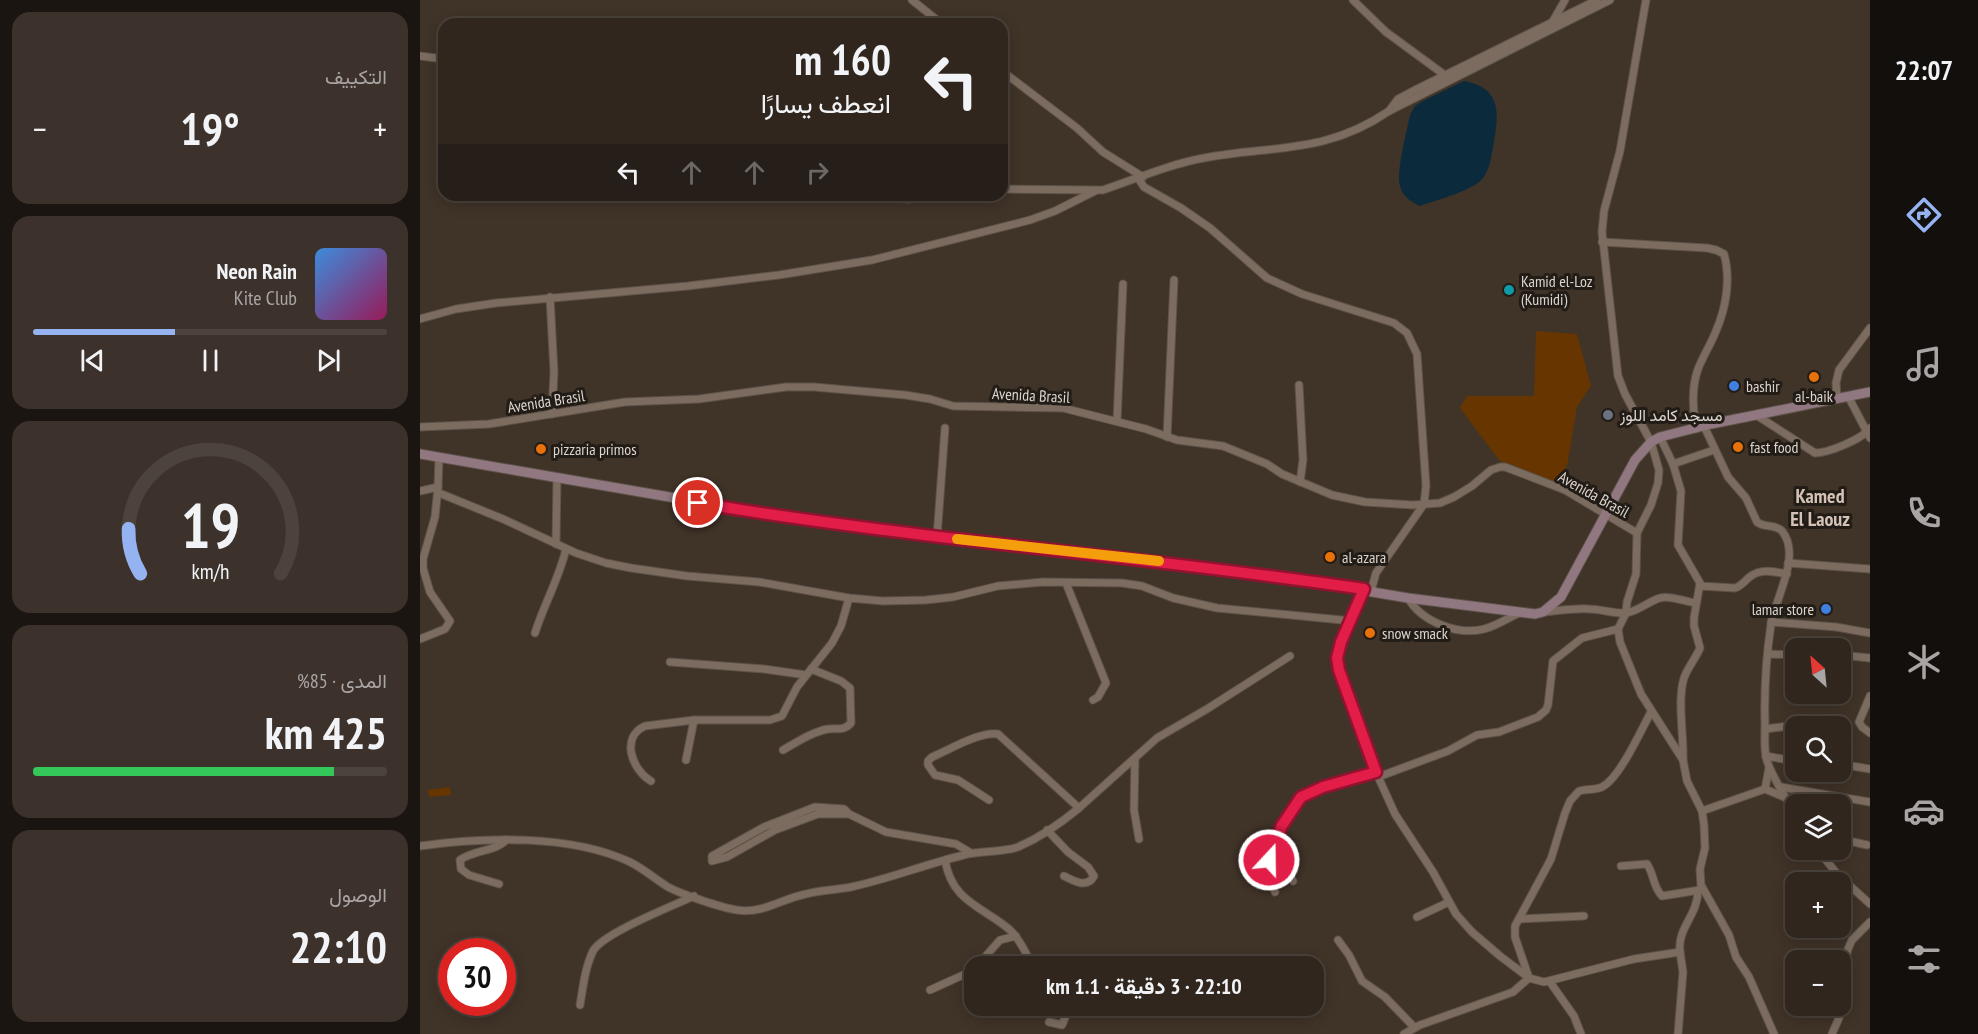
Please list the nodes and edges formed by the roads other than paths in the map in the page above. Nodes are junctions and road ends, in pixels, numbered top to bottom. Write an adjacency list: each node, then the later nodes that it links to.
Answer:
1 (912, 0): 7 (street)
2 (1353, 0): 13 (street)
3 (1565, 0): 8 (street)
4 (1597, 0): 8 (street)
5 (1610, 0): 9 (street)
6 (1646, 0): 17 (street)
7 (934, 18)
8 (1553, 21): 9 (street)
9 (1502, 52): 13 (street)
10 (420, 56): 11 (street)
11 (438, 58)
12 (1008, 75): 14 (street)
13 (1447, 78): 14 (street)
14 (1141, 178): 16 (street); 45 (street)
15 (1008, 189): 16 (street)
16 (1097, 190): 20 (street)
17 (1602, 242): 31 (street); 36 (street)
18 (1174, 280): 34 (street)
19 (1123, 284): 29 (street)
20 (550, 297): 21 (street); 27 (street)
21 (420, 319)
22 (1870, 328): 26 (street)
23 (1299, 385): 42 (street)
24 (1870, 392): 25 (main road)
25 (1848, 396): 26 (main road); 33 (street)
26 (1837, 398): 28 (main road)
27 (552, 414): 29 (street, Avenida Brasil); 30 (street, Avenida Brasil)
28 (1756, 416): 31 (main road); 33 (street)
29 (1117, 422): 34 (street, Avenida Brasil)
30 (420, 427)
31 (1700, 427): 35 (main road); 37 (street)
32 (945, 428): 48 (street)
33 (1869, 434)
34 (1167, 437): 42 (street, Avenida Brasil)
35 (1660, 437): 36 (main road); 40 (street)
36 (1651, 441): 46 (main road); 47 (street)
37 (1714, 450): 40 (street); 52 (street)
38 (420, 454): 39 (main road)
39 (439, 457): 41 (main road); 43 (street)
40 (1673, 464): 56 (street)
41 (557, 479): 48 (main road); 49 (street)
42 (1300, 482): 45 (street, Avenida Brasil)
43 (438, 490): 44 (street); 49 (street); 50 (street)
44 (420, 491)
45 (1424, 504): 46 (street, Avenida Brasil); 57 (street)
46 (1606, 514): 47 (street, Avenida Brasil); 61 (main road)
47 (1637, 533): 63 (street)
48 (937, 537): 57 (main road)
49 (556, 544): 51 (street)
50 (424, 546): 69 (street)
51 (566, 549): 58 (street); 67 (street)
52 (1788, 563): 53 (street); 54 (street)
53 (1870, 569)
54 (1787, 574): 56 (street); 65 (street)
55 (1066, 583): 58 (street); 64 (street); 78 (street)
56 (1700, 586): 60 (street)
57 (1368, 590): 59 (main road); 64 (street)
58 (849, 598): 76 (street)
59 (1408, 598): 62 (main road); 62 (street)
60 (1696, 603): 63 (street); 89 (street)
61 (1543, 612): 62 (main road); 63 (street)
62 (1519, 613)
63 (1626, 613): 66 (street)
64 (1352, 621): 93 (street)
65 (1771, 622): 68 (street); 70 (street)
66 (1618, 629): 79 (street); 93 (street)
67 (535, 633)
68 (1870, 633)
69 (420, 639)
70 (1768, 654): 71 (street); 82 (street)
71 (1785, 655)
72 (1290, 656): 86 (street)
73 (1851, 656): 74 (street)
74 (1870, 658)
75 (670, 662): 76 (street)
76 (808, 672): 80 (street); 84 (street)
77 (1870, 696): 83 (street)
78 (1093, 700)
79 (1651, 712): 89 (street); 124 (street)
80 (694, 720): 88 (street); 94 (street)
81 (1785, 726): 82 (street)
82 (1765, 729): 85 (street)
83 (1870, 733)
84 (783, 750)
85 (1766, 756): 87 (street); 90 (street)
86 (1135, 758): 100 (street); 104 (street)
87 (1785, 759)
88 (686, 760)
89 (1683, 760): 101 (street)
90 (1769, 766): 95 (street); 96 (street)
91 (1851, 766): 92 (street)
92 (1870, 769)
93 (1377, 775): 109 (street); 120 (street)
94 (651, 781)
95 (1781, 787): 97 (street); 99 (street)
96 (1765, 789): 97 (street); 101 (street)
97 (1785, 798)
98 (989, 800): 100 (street)
99 (1870, 802)
100 (1079, 808): 103 (street)
101 (1702, 811): 117 (street)
102 (849, 814): 102 (street); 110 (street)
103 (1047, 830): 110 (street); 114 (street)
104 (1139, 839)
105 (506, 840): 108 (street); 116 (street); 119 (street)
106 (1851, 841): 107 (street)
107 (1867, 845)
108 (420, 846)
109 (1275, 849): 115 (street); 118 (street)
110 (971, 853): 111 (street)
111 (945, 860): 119 (street); 126 (street)
112 (1826, 860): 121 (street)
113 (1622, 866): 117 (street)
114 (1064, 876)
115 (1293, 881)
116 (500, 884)
117 (1700, 890): 128 (street); 142 (street)
118 (1275, 892)
119 (694, 897): 135 (street)
120 (1449, 902): 123 (street); 132 (street)
121 (1870, 904)
122 (1584, 916): 124 (street)
123 (1417, 917)
124 (1519, 919): 132 (street)
125 (1870, 922): 143 (street)
126 (1016, 936): 129 (street); 130 (street)
127 (1338, 940): 138 (street)
128 (1680, 952): 133 (street); 141 (street)
129 (986, 956)
130 (1027, 956)
131 (964, 975): 134 (street)
132 (1529, 978): 133 (street); 138 (street)
133 (1550, 982): 140 (street)
134 (930, 990)
135 (580, 1005)
136 (1064, 1016): 137 (street)
137 (1049, 1022)
138 (1414, 1027): 139 (street)
139 (1404, 1034)
140 (1581, 1034)
141 (1678, 1034)
142 (1774, 1034)
143 (1832, 1034)

